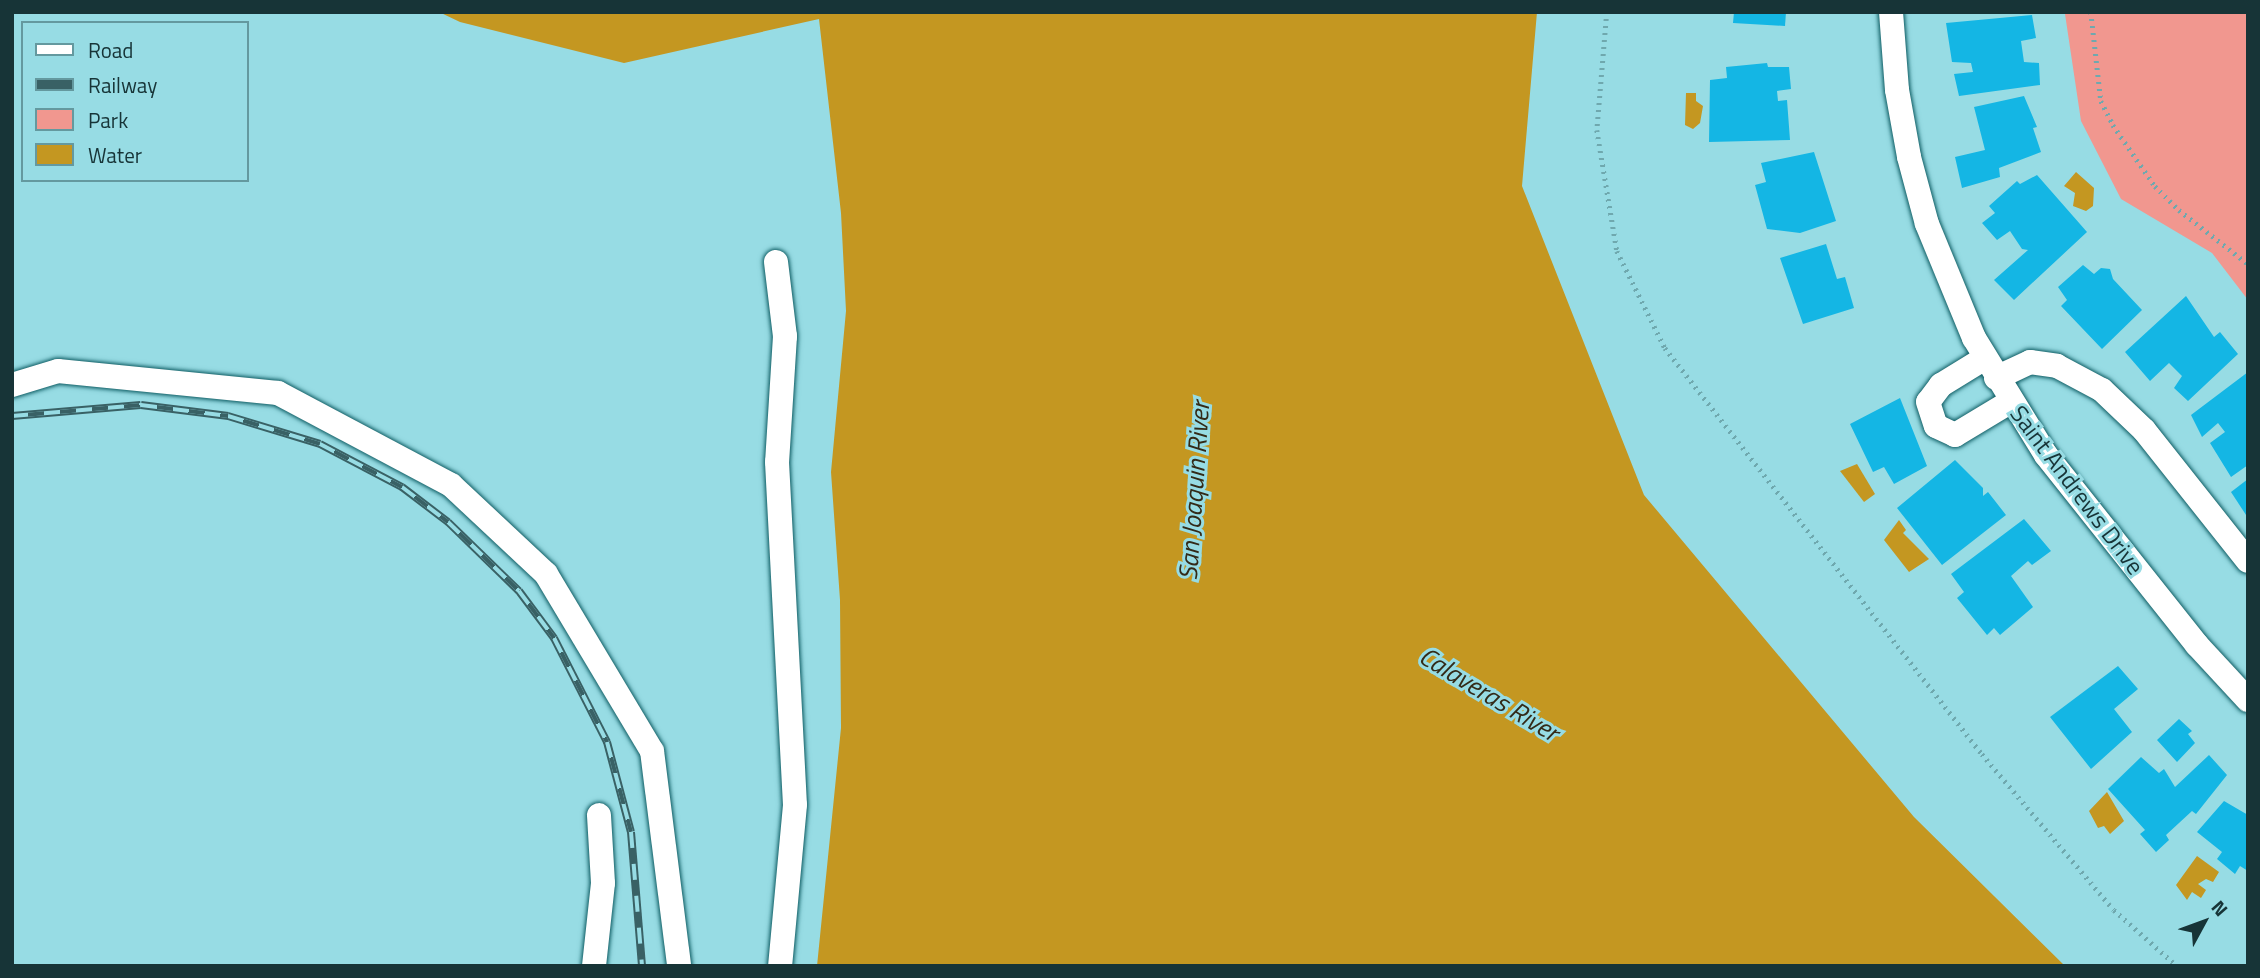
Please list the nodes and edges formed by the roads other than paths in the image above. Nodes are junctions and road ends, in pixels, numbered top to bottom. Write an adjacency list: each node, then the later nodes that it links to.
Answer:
1 (1891, 12): 3 (street, Saint Andrews Drive)
2 (776, 262): 11 (street)
3 (1991, 368): 5 (street, Saint Andrews Drive); 5 (street); 6 (street)
4 (12, 385): 10 (street)
5 (2010, 402): 7 (street, Saint Andrews Drive)
6 (2248, 561)
7 (2248, 700)
8 (599, 815): 9 (street)
9 (594, 966)
10 (679, 966)
11 (780, 966)

